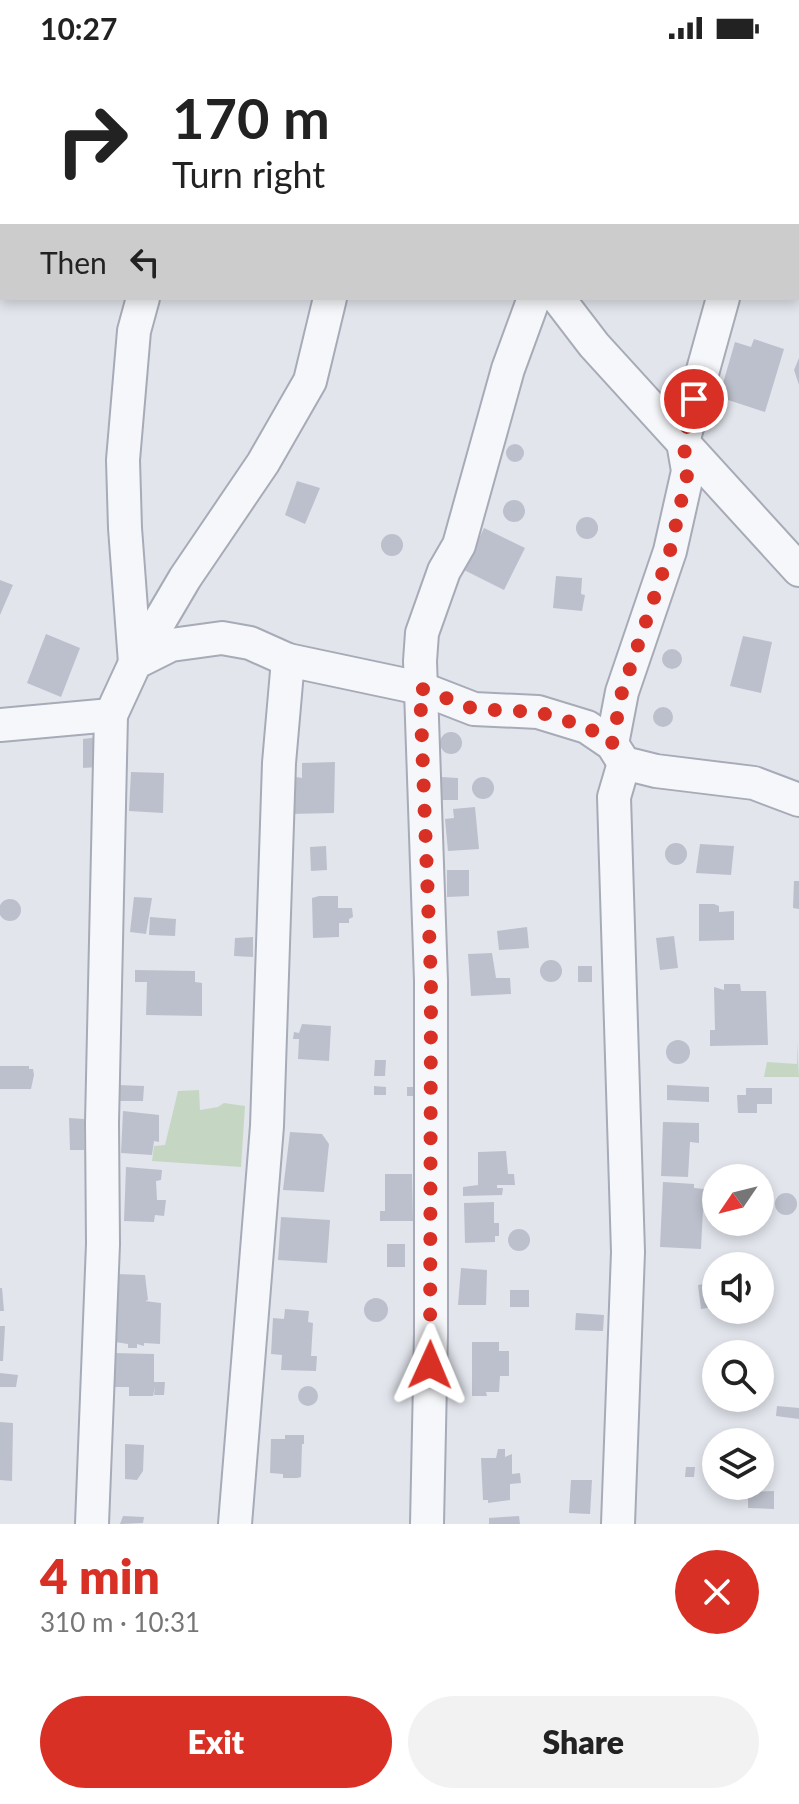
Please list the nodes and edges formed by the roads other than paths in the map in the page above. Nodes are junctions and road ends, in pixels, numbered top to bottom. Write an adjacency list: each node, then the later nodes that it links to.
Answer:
1 (142, 300): 9 (street)
2 (330, 300): 9 (street)
3 (533, 300): 10 (street)
4 (560, 300): 6 (street)
5 (722, 300): 6 (street)
6 (683, 442): 7 (street); 13 (street)
7 (799, 570)
8 (288, 660): 9 (street); 10 (street); 16 (street)
9 (135, 663): 11 (street)
10 (420, 688): 13 (street); 17 (street)
11 (111, 715): 12 (street); 15 (street)
12 (0, 725)
13 (618, 754): 14 (street); 18 (street)
14 (799, 800)
15 (92, 1524)
16 (235, 1524)
17 (427, 1524)
18 (618, 1524)

